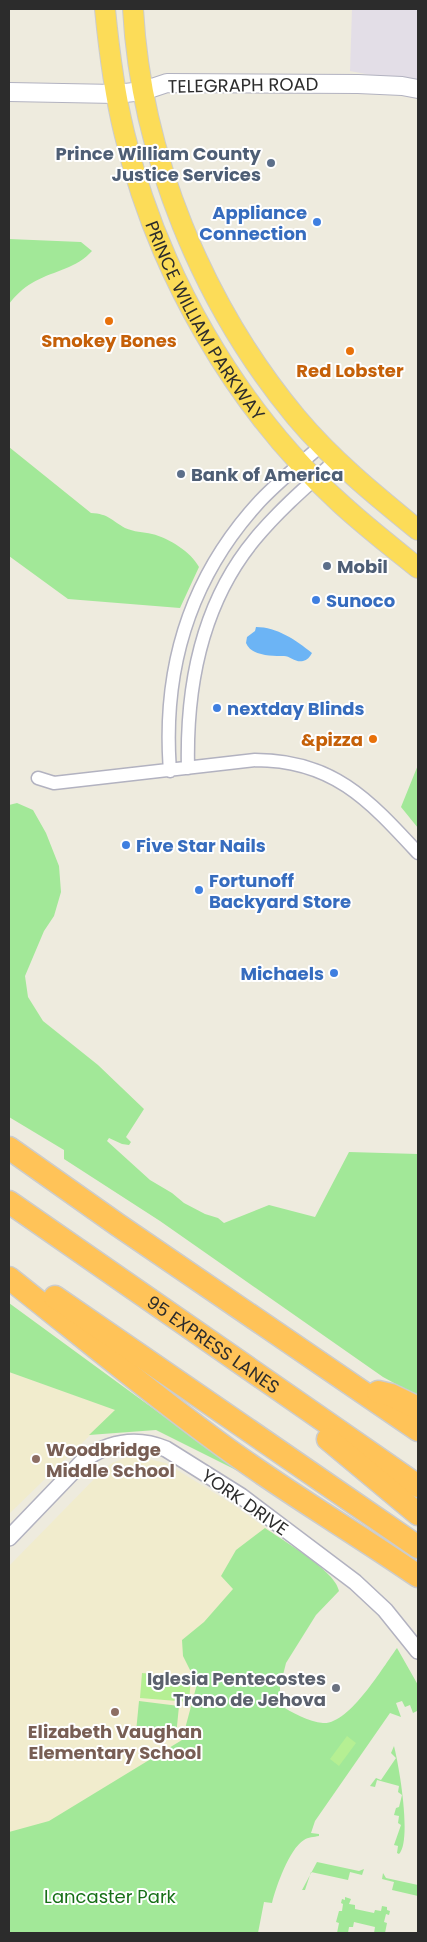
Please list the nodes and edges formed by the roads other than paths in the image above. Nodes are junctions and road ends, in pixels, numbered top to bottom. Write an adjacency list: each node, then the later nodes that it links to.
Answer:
1 (105, 9): 6 (highway, PRINCE WILLIAM PARKWAY)
2 (133, 9): 5 (highway, PRINCE WILLIAM PARKWAY)
3 (418, 89): 5 (main road, TELEGRAPH ROAD)
4 (9, 92): 6 (main road, TELEGRAPH ROAD)
5 (143, 92): 6 (main road, TELEGRAPH ROAD); 7 (highway, PRINCE WILLIAM PARKWAY)
6 (116, 94): 9 (highway, PRINCE WILLIAM PARKWAY)
7 (322, 445): 8 (highway, PRINCE WILLIAM PARKWAY); 9 (street)
8 (336, 460): 10 (street); 11 (highway, PRINCE WILLIAM PARKWAY)
9 (301, 463): 10 (highway, PRINCE WILLIAM PARKWAY); 14 (street)
10 (315, 478): 12 (highway, PRINCE WILLIAM PARKWAY); 13 (street)
11 (418, 530)
12 (418, 568)
13 (188, 768): 14 (street); 16 (street)
14 (170, 771): 15 (street)
15 (38, 778)
16 (418, 853)
17 (9, 1148): 24 (highway)
18 (9, 1196): 20 (highway)
19 (9, 1202): 20 (highway, 95 EXPRESS LANES)
20 (55, 1233): 23 (highway, 95 EXPRESS LANES)
21 (9, 1265): 31 (highway)
22 (9, 1278): 29 (highway)
23 (218, 1347): 27 (highway, 95 EXPRESS LANES); 28 (highway)
24 (356, 1387): 25 (highway); 26 (highway)
25 (418, 1408)
26 (418, 1430)
27 (418, 1486)
28 (418, 1514)
29 (340, 1524): 32 (highway); 33 (highway)
30 (9, 1538): 34 (street, YORK DRIVE)
31 (418, 1547)
32 (418, 1576)
33 (418, 1589)
34 (418, 1652)

